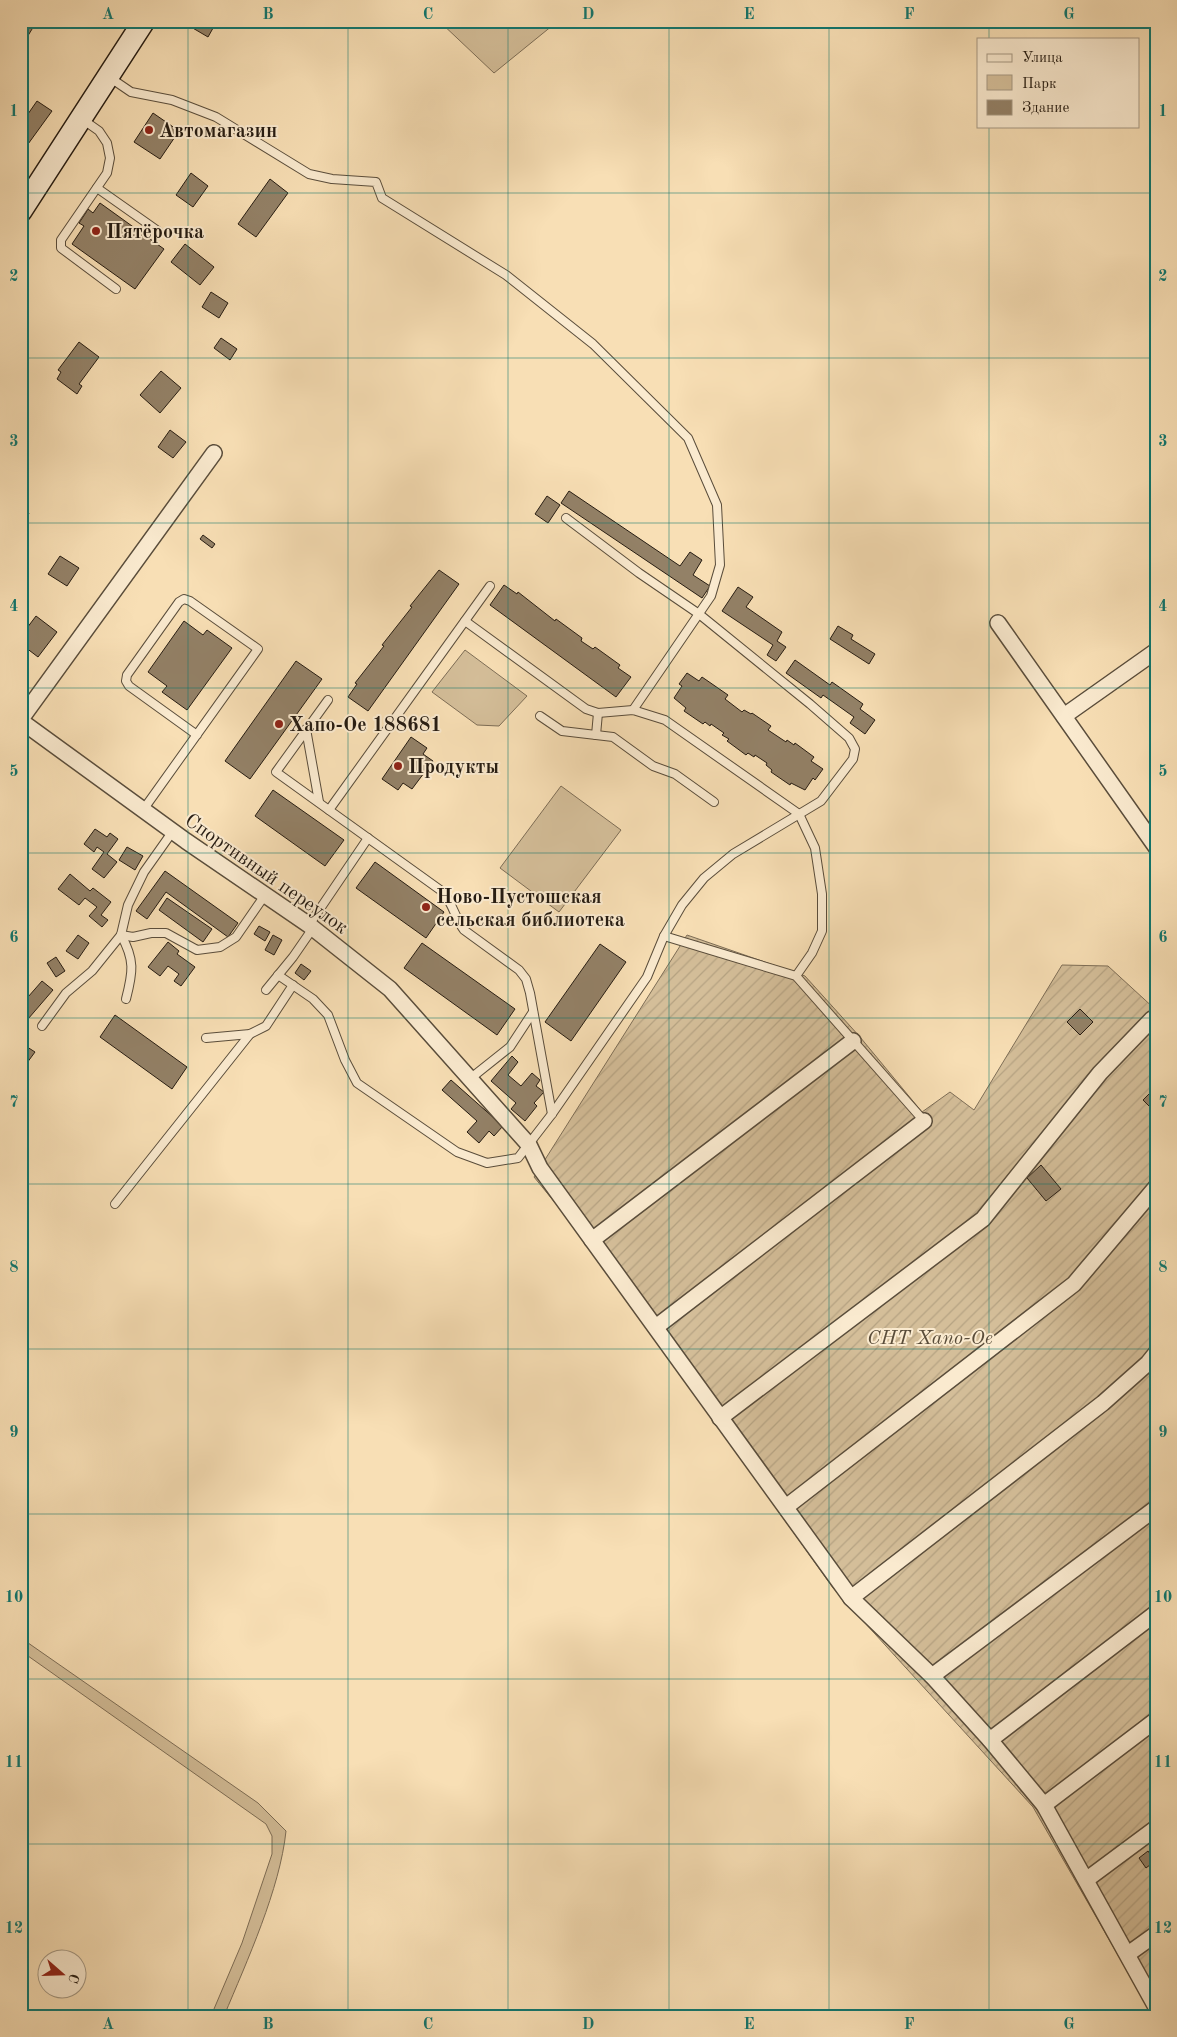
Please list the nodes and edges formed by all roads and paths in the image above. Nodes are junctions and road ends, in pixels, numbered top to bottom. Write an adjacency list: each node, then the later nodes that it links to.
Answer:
1 (144, 21): 2 (street)
2 (109, 77): 3 (street); 11 (lane)
3 (82, 119): 4 (lane); 5 (street)
4 (97, 188): 6 (lane); 7 (lane)
5 (26, 198)
6 (158, 231)
7 (116, 289)
8 (214, 452): 20 (street)
9 (566, 518): 11 (lane)
10 (490, 586): 12 (lane)
11 (699, 614): 16 (lane); 28 (lane)
12 (465, 621): 17 (lane); 27 (lane)
13 (998, 622): 19 (street)
14 (1156, 651): 19 (street)
15 (328, 700): 21 (lane)
16 (633, 710): 17 (lane); 28 (lane)
17 (598, 713): 23 (lane)
18 (540, 716): 23 (lane)
19 (1064, 716): 31 (street)
20 (21, 720): 26 (street, Спортивный переулок)
21 (306, 729): 24 (lane); 24 (lane)
22 (197, 735): 22 (lane); 26 (lane)
23 (596, 735): 25 (lane)
24 (319, 802): 27 (lane)
25 (714, 802)
26 (143, 810): 29 (street, Спортивный переулок)
27 (329, 810): 30 (lane)
28 (799, 814): 35 (lane); 37 (lane)
29 (173, 831): 32 (street, Спортивный переулок); 34 (lane)
30 (368, 838): 33 (lane); 41 (lane)
31 (1156, 847)
32 (264, 895): 33 (street, Спортивный переулок); 34 (lane)
33 (311, 926): 36 (lane); 47 (street, Спортивный переулок)
34 (121, 935): 40 (lane); 43 (lane)
35 (664, 936): 37 (lane); 48 (lane)
36 (278, 975): 38 (lane); 39 (lane)
37 (796, 976): 46 (lane)
38 (293, 985): 44 (lane); 50 (lane)
39 (266, 990)
40 (126, 999)
41 (533, 1012): 47 (lane); 48 (lane)
42 (1156, 1022): 56 (street)
43 (42, 1026)
44 (250, 1034): 45 (lane); 52 (lane)
45 (206, 1038)
46 (853, 1041): 49 (lane); 53 (street)
47 (471, 1078): 50 (street, Спортивный переулок)
48 (552, 1114): 50 (lane)
49 (924, 1121): 54 (street)
50 (529, 1145): 53 (street, Спортивный переулок)
51 (1156, 1187): 57 (street)
52 (115, 1204)
53 (592, 1240): 54 (street, Спортивный переулок)
54 (656, 1327): 56 (street, Спортивный переулок)
55 (1156, 1353): 59 (street)
56 (720, 1418): 57 (street, Спортивный переулок)
57 (786, 1507): 59 (street, Спортивный переулок)
58 (1156, 1508): 61 (street)
59 (851, 1598): 61 (street, Спортивный переулок)
60 (1156, 1613): 63 (street)
61 (932, 1676): 63 (street, Спортивный переулок)
62 (1156, 1720): 64 (street)
63 (990, 1740): 64 (street, Спортивный переулок)
64 (1044, 1805): 66 (street, Спортивный переулок)
65 (1156, 1828): 66 (street)
66 (1086, 1880): 68 (street, Спортивный переулок)
67 (1156, 1934): 68 (street)
68 (1128, 1954): 69 (street, Спортивный переулок)
69 (1156, 2007)

